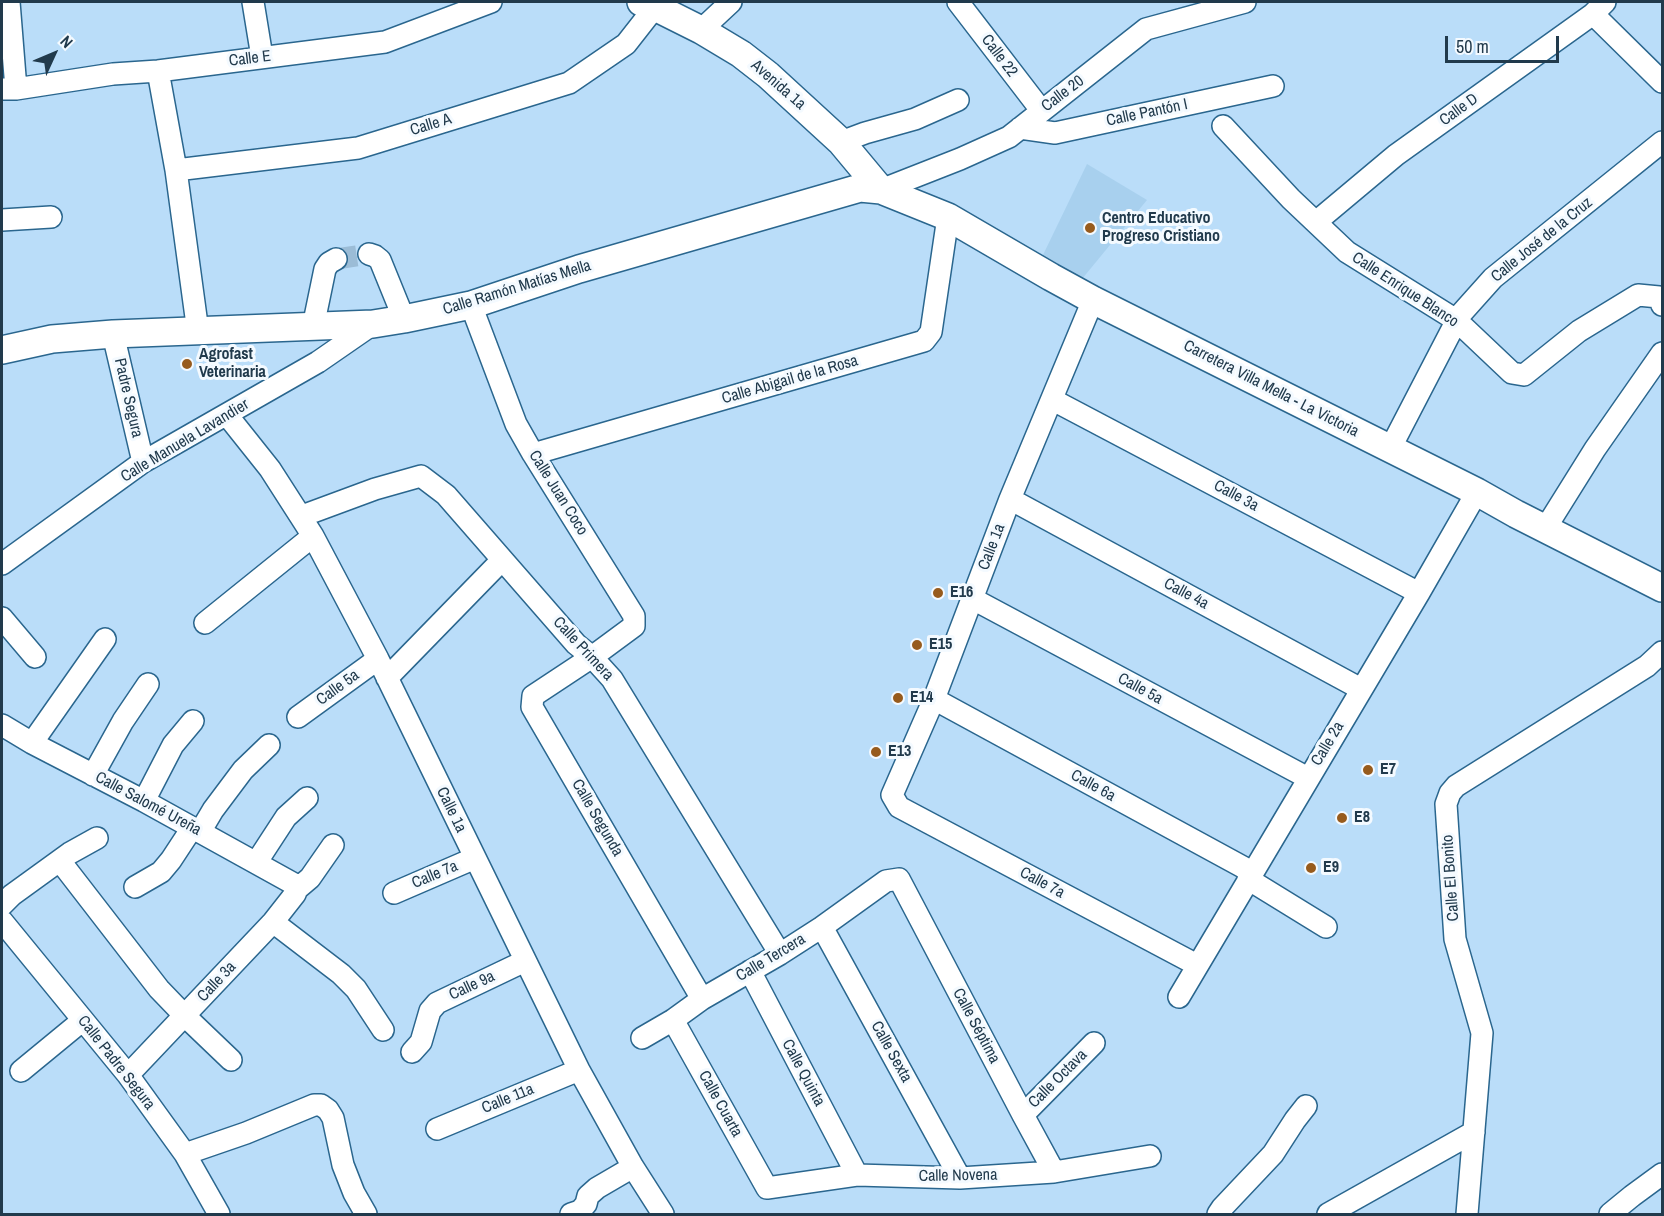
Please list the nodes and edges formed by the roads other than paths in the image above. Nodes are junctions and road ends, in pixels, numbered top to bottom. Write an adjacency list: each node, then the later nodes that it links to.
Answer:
1 (9, 2): 14 (street)
2 (253, 2): 10 (street)
3 (491, 2): 10 (street, Calle E)
4 (731, 2): 9 (street)
5 (958, 2): 16 (street, Calle 22)
6 (1243, 2): 16 (street, Calle 20)
7 (648, 3): 9 (main road, Avenida 1a); 21 (street, Calle A)
8 (1599, 8): 12 (street); 26 (street, Calle D)
9 (701, 30): 19 (main road, Avenida 1a)
10 (262, 57): 11 (street, Calle E)
11 (158, 71): 14 (street, Calle E); 21 (street)
12 (1662, 82)
13 (1273, 86): 18 (street, Calle Pantón I)
14 (9, 89)
15 (958, 100): 19 (street)
16 (1041, 110): 18 (street, Calle 20)
17 (1223, 126): 26 (street, Calle Enrique Blanco)
18 (1020, 128): 22 (street, Calle 20)
19 (841, 142): 22 (main road, Avenida 1a)
20 (1662, 142): 33 (street, Calle José de la Cruz)
21 (176, 170): 36 (street)
22 (881, 190): 24 (main road, Carretera Villa Mella - La Victoria); 30 (main road, Calle Ramón Matías Mella)
23 (51, 217): 25 (street)
24 (948, 217): 29 (main road, Carretera Villa Mella - La Victoria); 43 (street, Calle Abigail de la Rosa)
25 (2, 220)
26 (1316, 222): 33 (street, Calle Enrique Blanco)
27 (369, 254): 32 (street)
28 (336, 259): 35 (street)
29 (1093, 300): 40 (street, Calle 1a); 42 (main road, Carretera Villa Mella - La Victoria)
30 (471, 305): 32 (main road, Calle Ramón Matías Mella); 43 (street, Calle Juan Coco)
31 (1662, 306): 33 (street, Calle Enrique Blanco)
32 (405, 319): 34 (main road, Calle Ramón Matías Mella)
33 (1455, 320): 42 (street, Calle José de la Cruz)
34 (373, 324): 35 (main road, Calle Ramón Matías Mella); 41 (street, Calle Manuela Lavandier)
35 (314, 327): 36 (main road, Calle Ramón Matías Mella)
36 (198, 332): 37 (main road, Calle Ramón Matías Mella)
37 (113, 334): 38 (main road, Calle Ramón Matías Mella); 44 (street, Padre Segura)
38 (2, 350)
39 (1662, 353): 48 (street)
40 (1053, 399): 46 (street, Calle 1a); 53 (street, Calle 3a)
41 (227, 415): 44 (street, Calle Manuela Lavandier); 47 (street, Calle 1a)
42 (1390, 449): 45 (main road, Carretera Villa Mella - La Victoria)
43 (533, 454): 60 (street, Calle Juan Coco)
44 (143, 462): 51 (street, Calle Manuela Lavandier)
45 (1478, 492): 48 (main road, Carretera Villa Mella - La Victoria); 53 (street, Calle 2a)
46 (1010, 499): 54 (street, Calle 1a); 63 (street, Calle 4a)
47 (302, 516): 49 (street, Calle 1a); 50 (street, Calle Primera)
48 (1545, 529): 52 (main road, Carretera Villa Mella - La Victoria)
49 (313, 536): 56 (street); 61 (street, Calle 1a)
50 (502, 560): 60 (street, Calle Primera); 61 (street, Calle 5a)
51 (2, 564)
52 (1662, 588)
53 (1419, 593): 63 (street, Calle 2a)
54 (973, 599): 64 (street, Calle 1a); 71 (street, Calle 5a)
55 (2, 618): 59 (street)
56 (205, 622)
57 (105, 639): 68 (street)
58 (1662, 652): 111 (street, Calle El Bonito)
59 (35, 657)
60 (592, 657): 91 (street, Calle Primera); 96 (street, Calle Segunda)
61 (382, 668): 65 (street, Calle 5a); 78 (street, Calle 1a)
62 (148, 684): 70 (street)
63 (1361, 689): 71 (street, Calle 2a)
64 (934, 699): 72 (street, Calle 1a); 81 (street, Calle 6a)
65 (298, 717)
66 (193, 721): 74 (street)
67 (2, 725): 68 (street, Calle Salomé Ureña)
68 (32, 743): 70 (street, Calle Salomé Ureña)
69 (269, 745): 75 (street)
70 (93, 774): 74 (street, Calle Salomé Ureña)
71 (1308, 778): 81 (street, Calle 2a)
72 (892, 795): 93 (street, Calle 7a)
73 (308, 798): 80 (street)
74 (144, 801): 75 (street, Calle Salomé Ureña)
75 (196, 830): 80 (street, Calle Salomé Ureña); 83 (street)
76 (97, 838): 79 (street)
77 (333, 845): 84 (street, Calle 3a)
78 (475, 858): 85 (street, Calle 7a); 92 (street, Calle 1a)
79 (60, 861): 86 (street); 97 (street)
80 (256, 863): 84 (street, Calle Salomé Ureña)
81 (1250, 876): 90 (street, Calle 6a); 93 (street, Calle 2a)
82 (899, 879): 89 (street, Calle Tercera); 109 (street, Calle Séptima)
83 (135, 887)
84 (295, 887): 88 (street, Calle 3a)
85 (394, 893)
86 (2, 905)
87 (2, 921): 98 (street, Calle Padre Segura)
88 (273, 922): 97 (street, Calle 3a); 100 (street)
89 (822, 927): 91 (street, Calle Tercera); 118 (street, Calle Sexta)
90 (1326, 927)
91 (780, 954): 94 (street, Calle Tercera)
92 (525, 961): 103 (street, Calle 9a); 105 (street, Calle 1a)
93 (1197, 965): 95 (street, Calle 2a)
94 (750, 971): 96 (street, Calle Tercera); 117 (street, Calle Quinta)
95 (1179, 996)
96 (702, 999): 99 (street, Calle Tercera)
97 (185, 1016): 104 (street); 107 (street, Calle 3a)
98 (83, 1020): 106 (street); 107 (street, Calle Padre Segura)
99 (673, 1020): 101 (street, Calle Tercera); 119 (street, Calle Cuarta)
100 (383, 1030)
101 (642, 1038)
102 (1094, 1043): 109 (street, Calle Octava)
103 (412, 1053)
104 (231, 1060)
105 (579, 1070): 110 (street, Calle 11a); 114 (street, Calle 1a)
106 (21, 1071)
107 (128, 1075): 112 (street, Calle Padre Segura)
108 (1306, 1106): 124 (street)
109 (1023, 1115): 115 (street, Calle Séptima)
110 (436, 1129)
111 (1474, 1132): 125 (street); 126 (street, Calle El Bonito)
112 (185, 1154): 120 (street, Calle Padre Segura); 121 (street)
113 (1150, 1156): 115 (street, Calle Novena)
114 (633, 1167): 122 (street); 123 (street, Calle 1a)
115 (1054, 1172): 118 (street, Calle Novena)
116 (1662, 1174): 127 (street)
117 (857, 1175): 118 (street, Calle Novena); 119 (street, Calle Novena)
118 (960, 1178)
119 (767, 1188)
120 (219, 1215)
121 (366, 1215)
122 (571, 1215)
123 (663, 1215)
124 (1218, 1215)
125 (1328, 1215)
126 (1467, 1215)
127 (1610, 1215)

